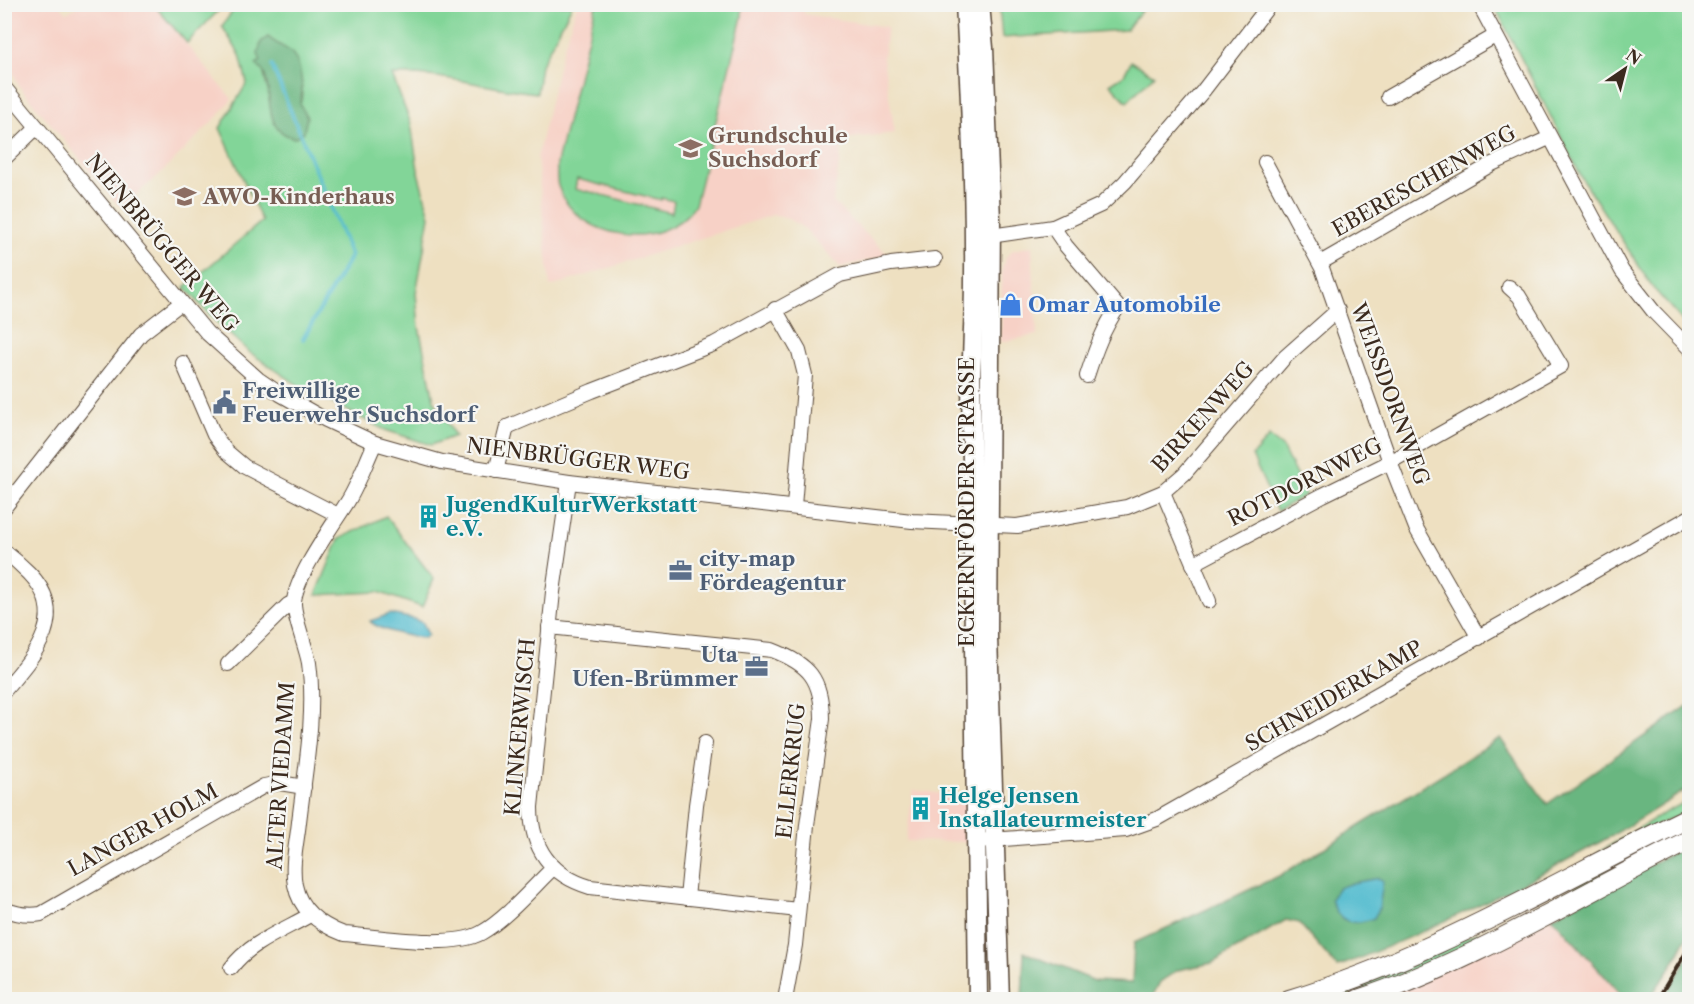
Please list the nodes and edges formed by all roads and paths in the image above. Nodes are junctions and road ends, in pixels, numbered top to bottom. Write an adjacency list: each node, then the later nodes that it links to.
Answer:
1 (965, 4): 13 (street, ECKERNFÖRDER STRASSE)
2 (980, 4): 13 (street, ECKERNFÖRDER STRASSE)
3 (1270, 4): 12 (street)
4 (1479, 4): 5 (street)
5 (1495, 36): 7 (street); 9 (street)
6 (4, 87): 8 (street, NIENBRÜGGER WEG)
7 (1388, 98)
8 (37, 127): 10 (street); 17 (street, NIENBRÜGGER WEG)
9 (1550, 138): 15 (street, EBERESCHENWEG); 20 (street)
10 (4, 159)
11 (1265, 162): 15 (street, WEISSDORNWEG)
12 (1053, 227): 13 (street); 22 (street)
13 (983, 237): 32 (street, ECKERNFÖRDER STRASSE)
14 (935, 259): 18 (street)
15 (1320, 263): 19 (street, WEISSDORNWEG)
16 (1509, 288): 24 (street, ROTDORNWEG)
17 (181, 303): 23 (street, NIENBRÜGGER WEG); 29 (street)
18 (775, 309): 25 (street); 28 (street)
19 (1338, 310): 24 (street, WEISSDORNWEG); 27 (street, BIRKENWEG)
20 (1689, 349)
21 (183, 363): 30 (street)
22 (1087, 376)
23 (375, 443): 25 (street, NIENBRÜGGER WEG); 30 (street)
24 (1390, 462): 34 (street, ROTDORNWEG); 38 (street, WEISSDORNWEG)
25 (496, 471): 26 (street, NIENBRÜGGER WEG)
26 (569, 482): 28 (street, NIENBRÜGGER WEG); 37 (street, KLINKERWISCH)
27 (1163, 492): 32 (street, BIRKENWEG); 34 (street)
28 (794, 506): 32 (street, NIENBRÜGGER WEG)
29 (4, 508)
30 (338, 515): 36 (street)
31 (1689, 518): 38 (street, SCHNEIDERKAMP)
32 (982, 525): 44 (street, ECKERNFÖRDER STRASSE); 46 (street, ECKERNFÖRDER STRASSE)
33 (4, 551): 40 (street)
34 (1193, 564): 35 (street)
35 (1209, 601)
36 (294, 602): 39 (street); 42 (street, ALTER VIEDAMM)
37 (549, 627): 47 (street, KLINKERWISCH); 50 (street, ELLERKRUG)
38 (1479, 638): 44 (street, SCHNEIDERKAMP)
39 (228, 664)
40 (4, 691)
41 (705, 743): 48 (street)
42 (304, 787): 49 (street, LANGER HOLM); 52 (street, ALTER VIEDAMM)
43 (1689, 817): 51 (main road)
44 (996, 840): 46 (street, SCHNEIDERKAMP); 57 (street, ECKERNFÖRDER STRASSE)
45 (1689, 840): 53 (main road)
46 (976, 841): 56 (street, ECKERNFÖRDER STRASSE)
47 (554, 867): 48 (street, KLINKERWISCH); 52 (street)
48 (687, 898): 50 (street, KLINKERWISCH)
49 (4, 909)
50 (798, 910): 55 (street, ELLERKRUG)
51 (1505, 911): 53 (main road); 58 (main road)
52 (310, 915): 54 (street)
53 (1515, 930): 59 (main road)
54 (231, 968)
55 (785, 999)
56 (978, 999)
57 (1000, 999)
58 (1288, 999)
59 (1358, 999)

